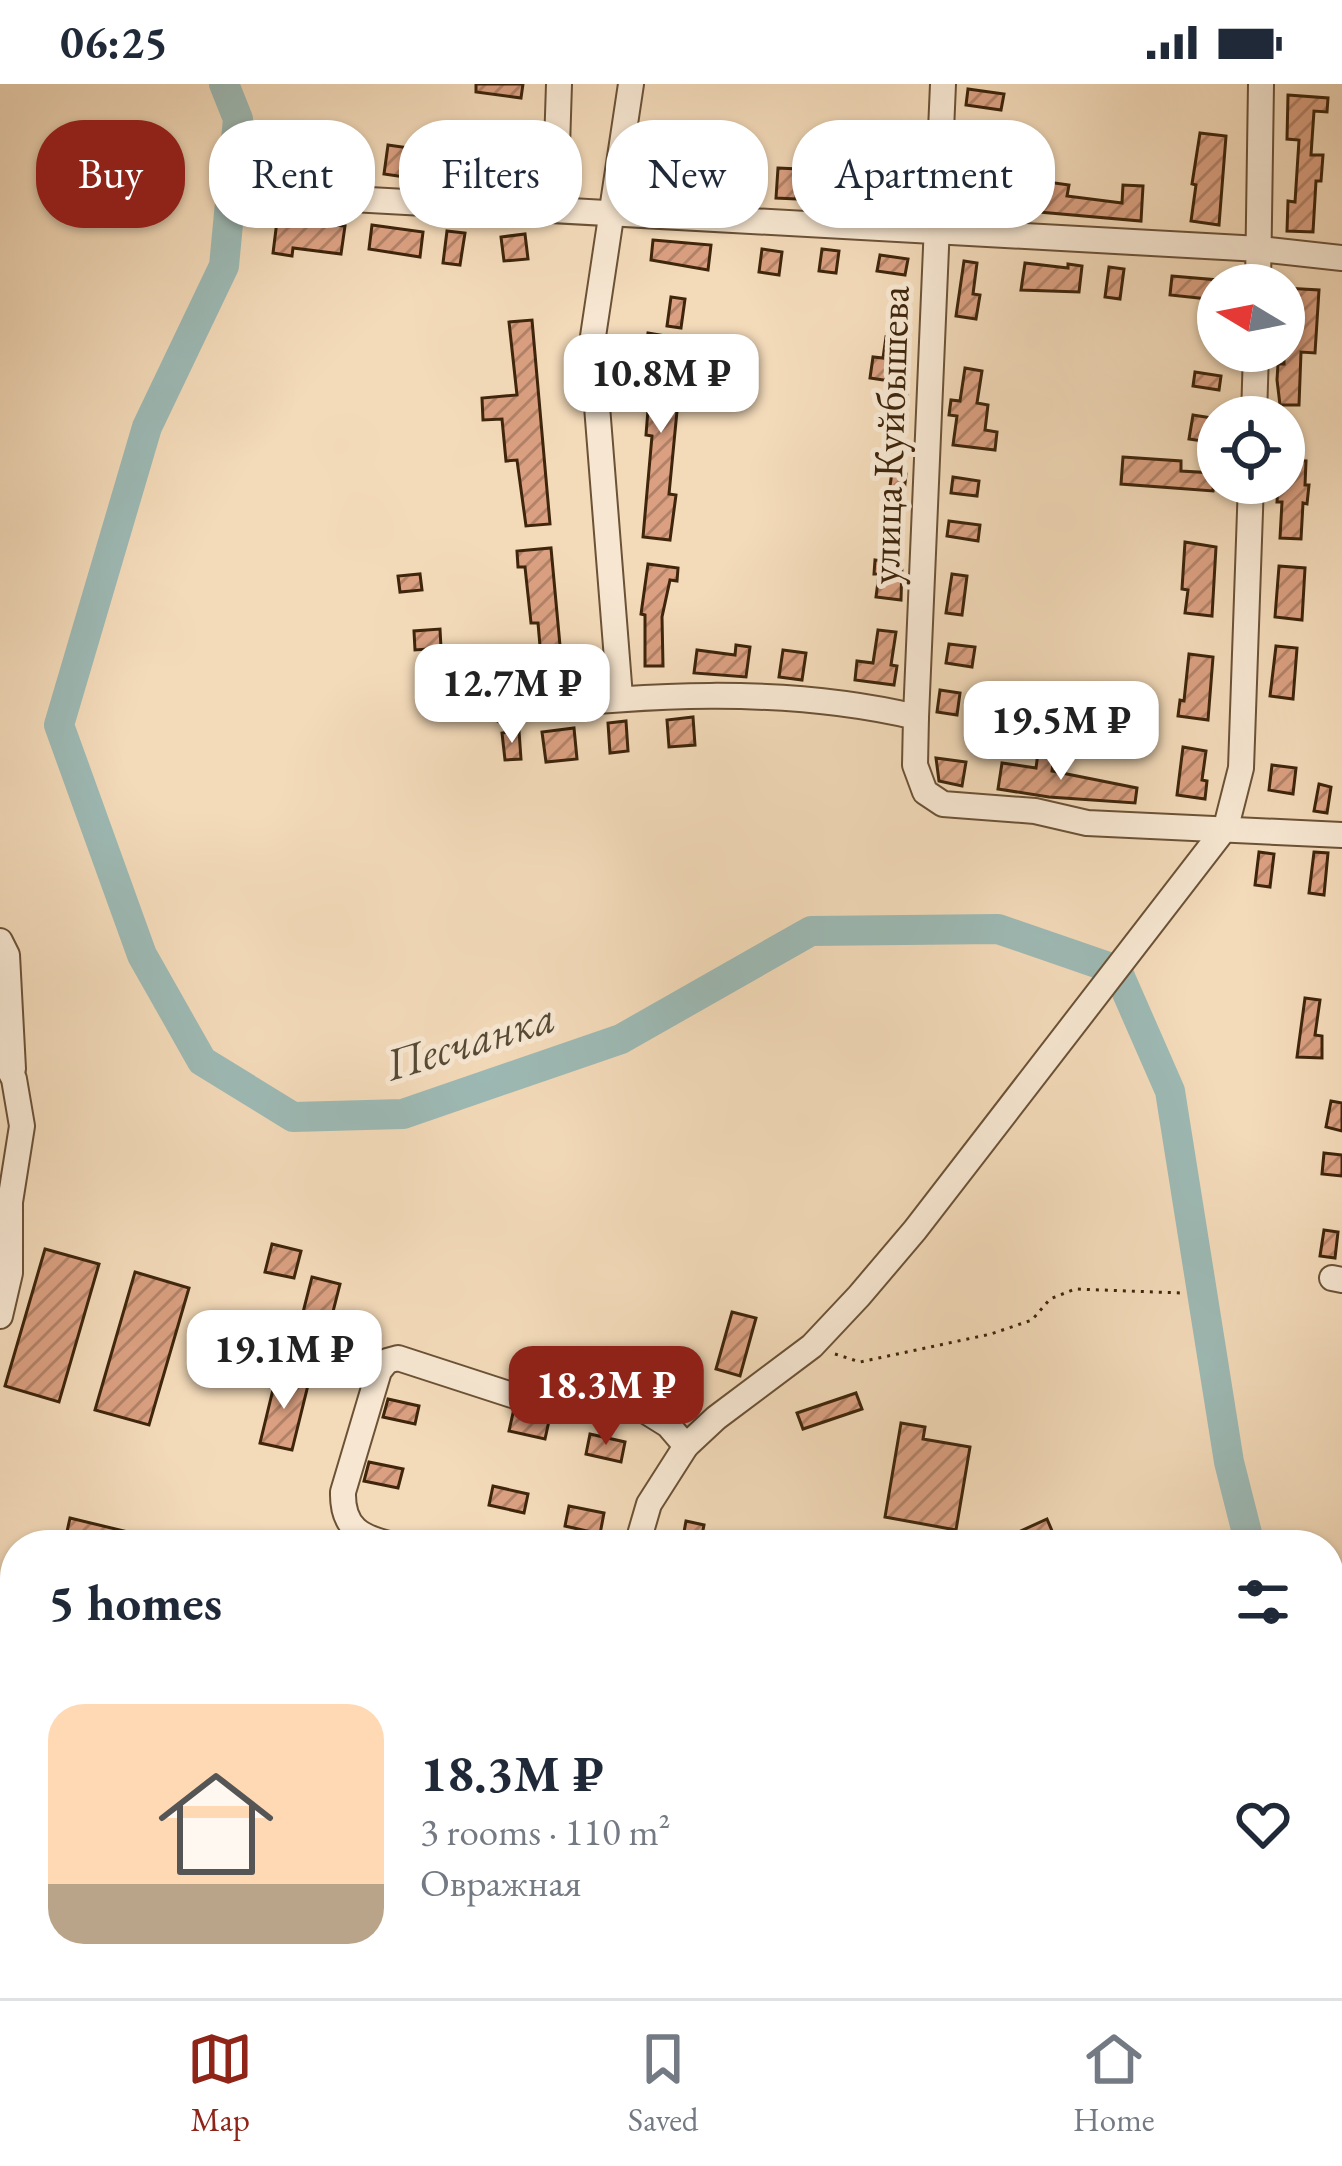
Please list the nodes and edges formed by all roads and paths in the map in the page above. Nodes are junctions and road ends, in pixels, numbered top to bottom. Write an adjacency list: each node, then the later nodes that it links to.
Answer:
1 (559, 84): 5 (street)
2 (631, 84): 6 (street)
3 (943, 84): 9 (street, улица Куйбышева)
4 (1261, 84): 10 (street)
5 (558, 120)
6 (625, 120)
7 (768, 223): 9 (street)
8 (607, 228): 14 (street)
9 (937, 232): 10 (street); 16 (street, улица Куйбышева)
10 (1259, 249): 11 (street); 12 (street)
11 (1342, 258)
12 (1259, 264)
13 (1250, 504): 17 (street)
14 (620, 697): 15 (street); 16 (street)
15 (503, 710)
16 (916, 717): 17 (street, улица Куйбышева)
17 (1226, 827): 18 (street, улица Куйбышева); 24 (street)
18 (1342, 835)
19 (0, 941): 21 (street)
20 (0, 1052): 21 (street)
21 (14, 1078): 23 (street)
22 (1182, 1293): 24 (path)
23 (0, 1316)
24 (812, 1346): 25 (street)
25 (686, 1446): 26 (street); 27 (street)
26 (359, 1530)
27 (641, 1530)

